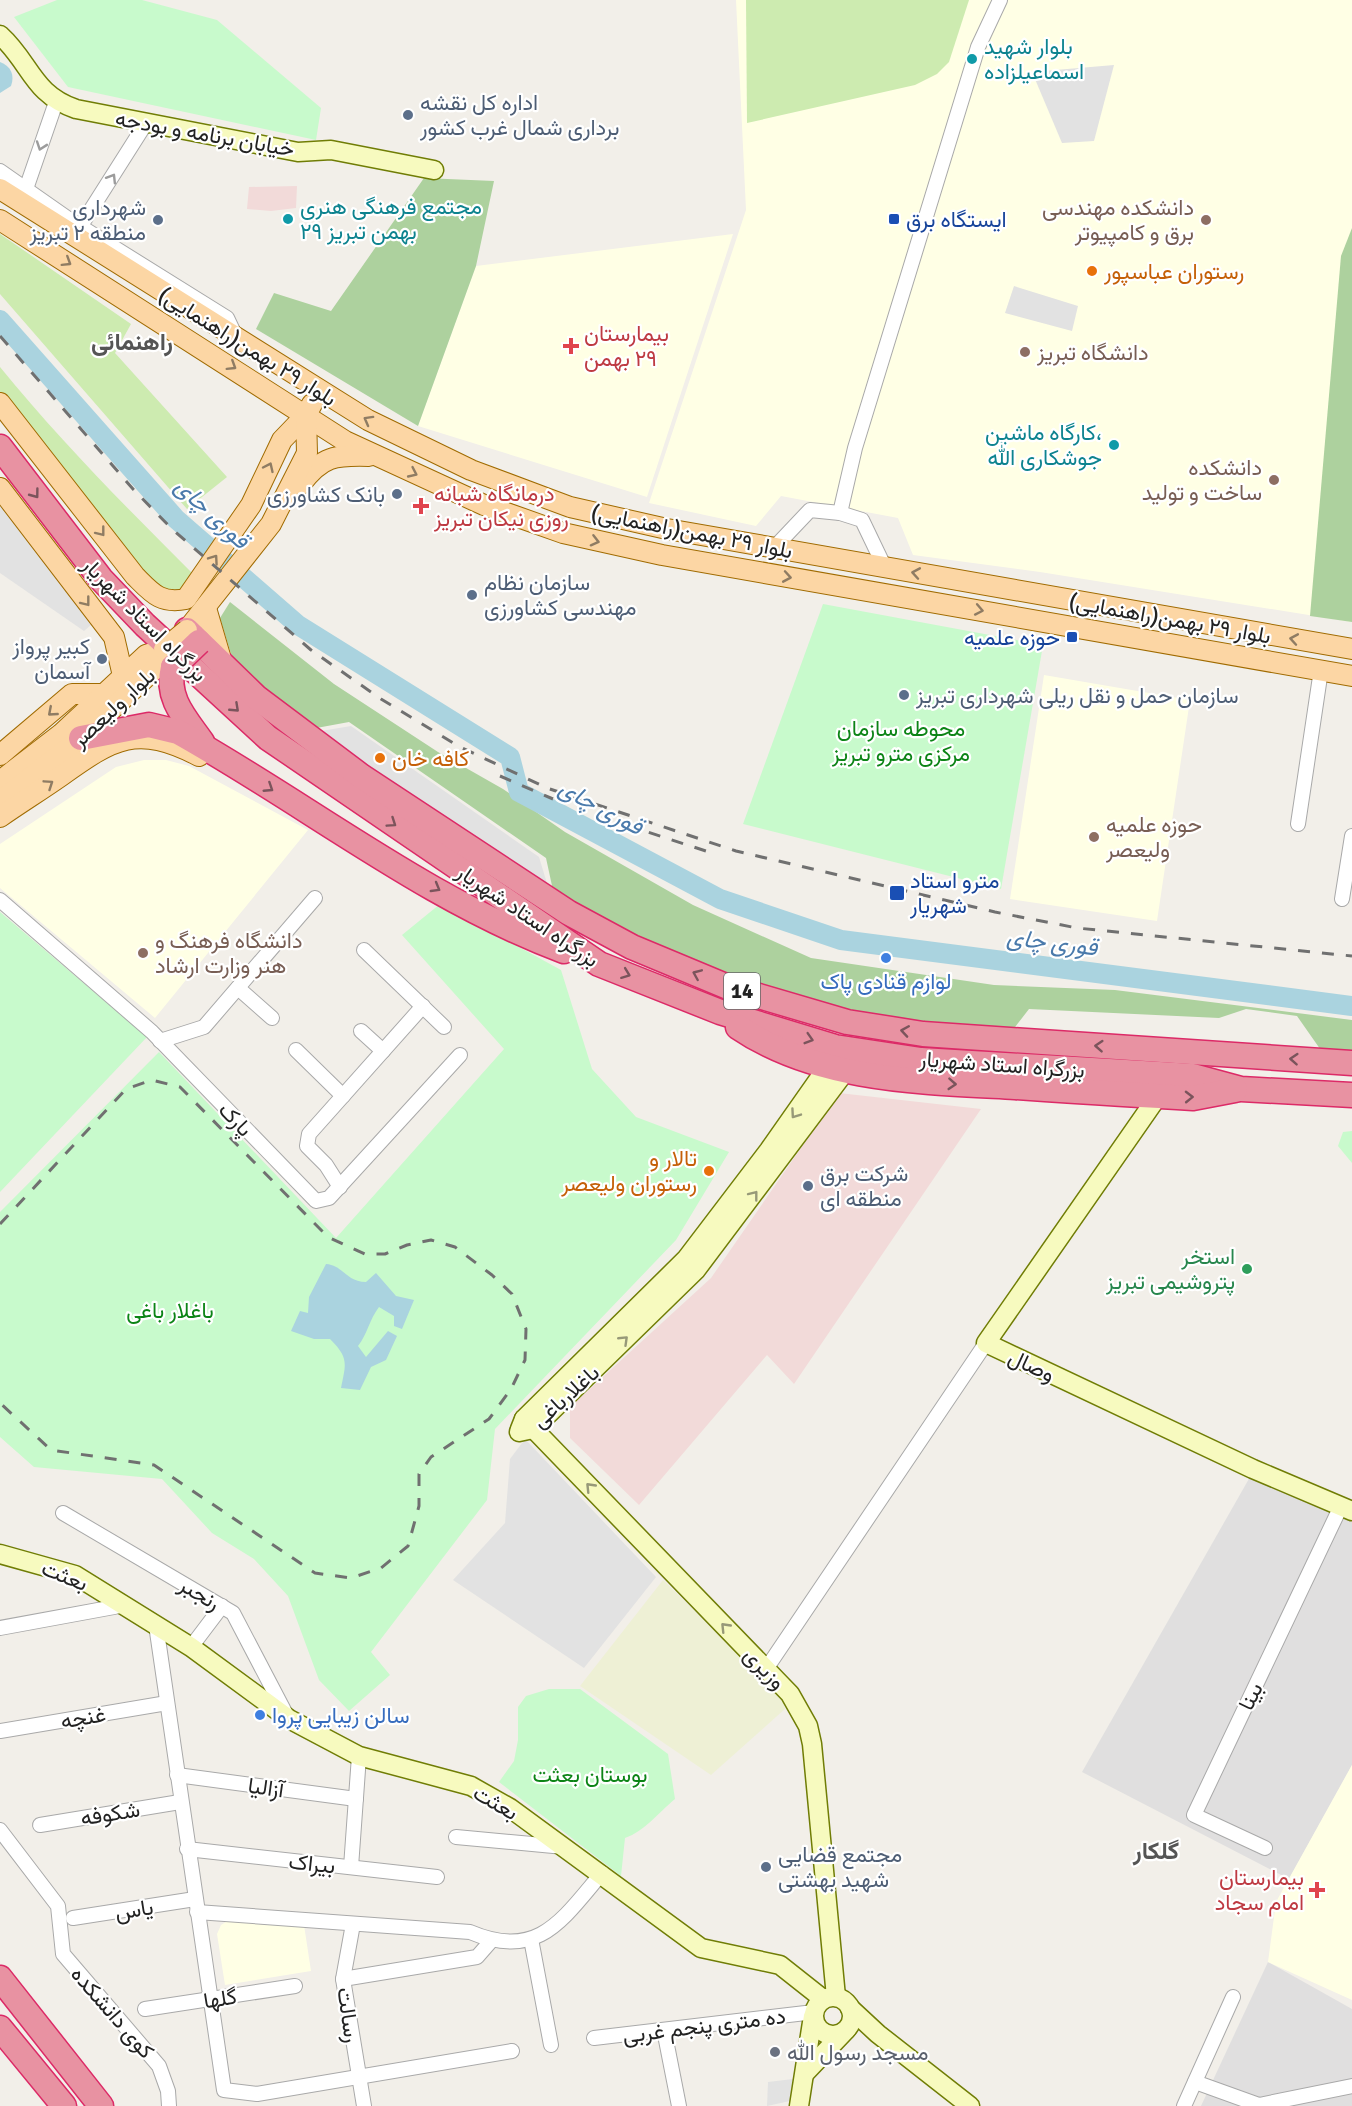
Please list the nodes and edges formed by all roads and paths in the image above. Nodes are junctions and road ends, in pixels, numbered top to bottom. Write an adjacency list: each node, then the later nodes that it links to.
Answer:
1 (1000, 0): 18 (street)
2 (2, 34): 3 (main road, خیابان برنامه و بودجه)
3 (56, 102): 4 (main road, خیابان برنامه و بودجه); 8 (street, one-way to 8)
4 (146, 123): 5 (main road, خیابان برنامه و بودجه); 10 (street, one-way to 4)
5 (434, 170)
6 (0, 171): 8 (street)
7 (0, 189): 11 (main road, بلوار ٢٩ بهمن(راهنمایی))
8 (26, 189): 10 (street)
9 (0, 219): 14 (main road, بلوار ٢٩ بهمن(راهنمایی), one-way to 14)
10 (80, 227): 11 (street)
11 (237, 339): 12 (main road, بلوار ٢٩ بهمن(راهنمایی))
12 (318, 391): 14 (main road); 19 (main road, بلوار ٢٩ بهمن(راهنمایی), one-way to 12)
13 (0, 403): 14 (main road, one-way to 14)
14 (306, 415): 16 (main road, بلوار ٢٩ بهمن(راهنمایی)); 20 (main road)
15 (0, 447): 47 (highway, بزرگراه استاد شهریار, one-way to 47)
16 (376, 456): 20 (main road); 22 (main road, بلوار ٢٩ بهمن(راهنمایی), one-way to 22)
17 (0, 488): 26 (main road, one-way to 26)
18 (840, 513): 21 (street); 23 (street)
19 (667, 530): 21 (main road, بلوار ٢٩ بهمن(راهنمایی)); 22 (main road)
20 (266, 531): 24 (main road)
21 (774, 548): 23 (main road, بلوار ٢٩ بهمن(راهنمایی))
22 (662, 555): 30 (main road, بلوار ٢٩ بهمن(راهنمایی), one-way to 30)
23 (885, 568): 27 (main road, بلوار ٢٩ بهمن(راهنمایی), one-way to 23)
24 (206, 608): 25 (main road); 29 (main road)
25 (193, 636): 28 (highway, bridge); 29 (highway, بزرگراه استاد شهریار)
26 (114, 637): 28 (main road); 31 (main road)
27 (1352, 649)
28 (169, 658): 31 (main road, بلوار ولیعصر); 34 (main road, بلوار ولیعصر); 35 (highway)
29 (223, 666): 58 (highway, بزرگراه استاد شهریار / 14, one-way to 29)
30 (1321, 670): 32 (main road, بلوار ٢٩ بهمن(راهنمایی)); 41 (street)
31 (123, 676): 33 (main road, بلوار ولیعصر)
32 (1352, 676)
33 (104, 694): 36 (main road, one-way to 36); 38 (main road, بلوار ولیعصر)
34 (81, 738): 35 (highway); 39 (main road, بلوار ولیعصر)
35 (205, 747): 37 (highway)
36 (0, 754)
37 (230, 763): 40 (main road, one-way to 37); 47 (highway, one-way to 47)
38 (0, 781)
39 (0, 801)
40 (0, 817)
41 (1298, 824)
42 (1352, 836): 44 (street)
43 (315, 897): 48 (street)
44 (1342, 899)
45 (0, 900): 54 (street, پارک)
46 (364, 950): 49 (street)
47 (598, 964): 50 (highway, بزرگراه استاد شهریار, one-way to 50)
48 (238, 988): 51 (street); 54 (street)
49 (423, 1006): 52 (street); 56 (street)
50 (720, 1012): 59 (highway); 60 (highway, بزرگراه استاد شهریار, one-way to 60)
51 (272, 1018)
52 (444, 1027)
53 (361, 1031): 56 (street)
54 (160, 1041): 64 (street, پارک)
55 (296, 1050): 62 (street)
56 (383, 1052): 62 (street)
57 (460, 1055): 64 (street, پارک)
58 (1352, 1063)
59 (837, 1068): 63 (highway, one-way to 63); 66 (main road, باغلارباغی)
60 (1241, 1089): 61 (highway, بزرگراه استاد شهریار); 63 (highway, one-way to 60)
61 (1352, 1095)
62 (343, 1096): 64 (street)
63 (1158, 1096): 65 (main road, وصال)
64 (340, 1187)
65 (986, 1343): 67 (main road, وصال); 75 (street)
66 (529, 1424): 75 (main road, وزیری, one-way to 66)
67 (1347, 1508): 87 (street, بینا)
68 (63, 1513): 71 (street, رنجبر)
69 (0, 1554): 70 (main road, بعثت)
70 (125, 1605): 72 (main road, بعثت); 73 (street)
71 (222, 1606): 74 (street); 77 (street, رنجبر)
72 (156, 1625): 74 (main road, بعثت); 76 (street)
73 (0, 1628)
74 (190, 1647): 77 (main road, بعثت)
75 (766, 1669): 103 (main road, وزیری)
76 (167, 1703): 78 (street, غنچه); 80 (street)
77 (289, 1719): 79 (main road, بعثت)
78 (0, 1731)
79 (359, 1756): 81 (street); 86 (main road, بعثت)
80 (177, 1775): 81 (street, آزالیا); 82 (street)
81 (356, 1798): 89 (street)
82 (180, 1802): 83 (street, شکوفه); 88 (street)
83 (40, 1825)
84 (0, 1830): 121 (street, کوی دانشکده)
85 (456, 1837): 86 (street)
86 (565, 1847): 90 (main road, بعثت)
87 (1265, 1848)
88 (187, 1850): 89 (street, بیراک); 92 (street)
89 (351, 1867): 91 (street, بیراک)
90 (602, 1874): 95 (street); 103 (main road, بعثت)
91 (437, 1877)
92 (196, 1906): 93 (street, یاس); 94 (street); 102 (street)
93 (73, 1918)
94 (353, 1924): 96 (street); 98 (street, رسالت)
95 (531, 1939): 96 (street); 110 (street)
96 (491, 1941): 98 (street)
97 (0, 1978): 120 (highway)
98 (343, 1979): 114 (street, رسالت)
99 (295, 1986): 102 (street, گلها)
100 (1233, 1997): 115 (street)
101 (0, 1998): 119 (highway)
102 (210, 2000): 104 (street, گلها); 114 (street)
103 (827, 2006): 106 (street, ده متری پنجم غربی); 107 (main road); 107 (main road); 108 (main road); 113 (main road)
104 (145, 2009)
105 (0, 2028): 118 (highway)
106 (664, 2030): 109 (street, ده متری پنجم غربی); 123 (street)
107 (846, 2030): 108 (main road); 113 (main road)
108 (878, 2034): 125 (main road)
109 (594, 2038)
110 (551, 2045)
111 (512, 2051): 114 (street)
112 (0, 2053): 117 (highway)
113 (806, 2072): 124 (main road)
114 (359, 2076): 122 (street, رسالت)
115 (1195, 2082): 116 (street); 126 (street)
116 (1352, 2086)
117 (43, 2106)
118 (64, 2106)
119 (86, 2106)
120 (101, 2106)
121 (169, 2106)
122 (363, 2106)
123 (679, 2106)
124 (799, 2106)
125 (970, 2106)
126 (1184, 2106)

